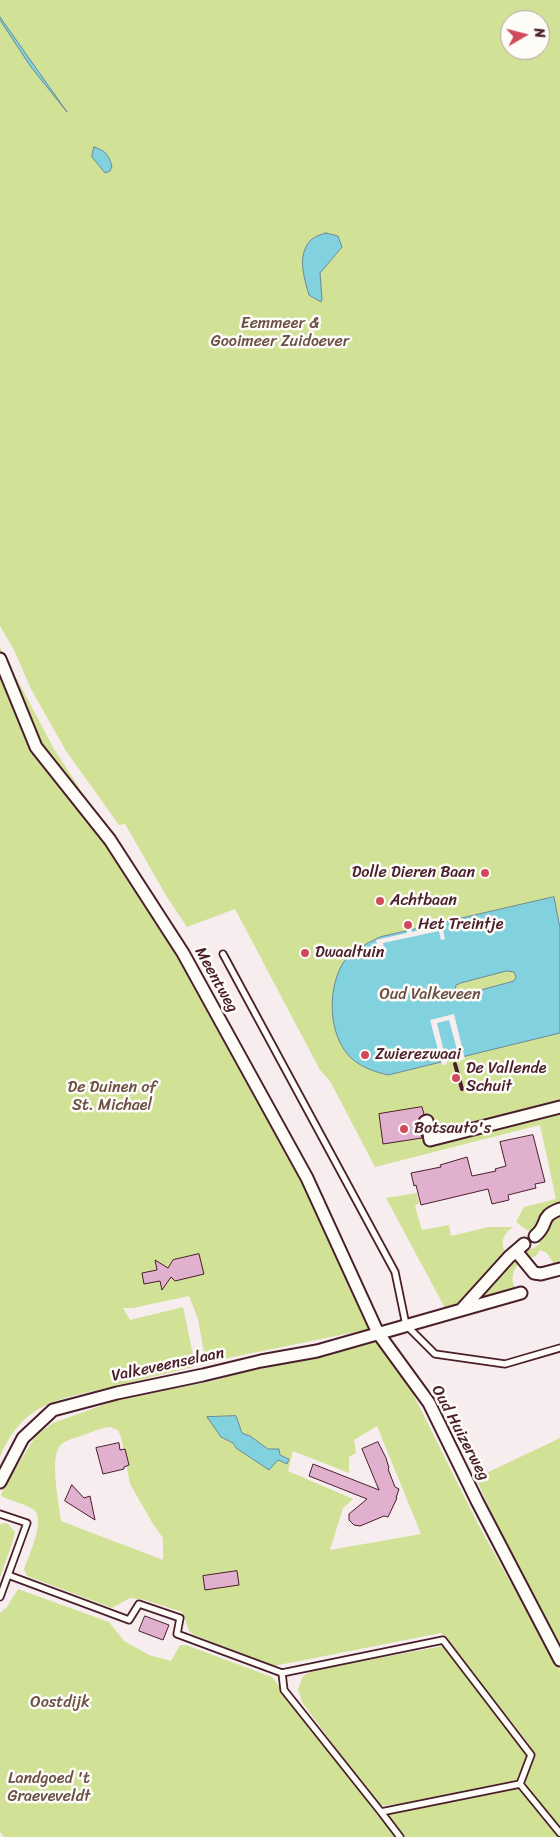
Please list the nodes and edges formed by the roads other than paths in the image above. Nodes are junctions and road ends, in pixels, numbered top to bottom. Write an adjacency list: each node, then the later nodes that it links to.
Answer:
1 (0, 659): 11 (street, Meentweg)
2 (223, 954): 10 (lane)
3 (560, 1107): 4 (street)
4 (425, 1122)
5 (560, 1209): 6 (street)
6 (535, 1236)
7 (560, 1269): 9 (street)
8 (521, 1293): 9 (street)
9 (462, 1309): 10 (street)
10 (406, 1325): 11 (street); 12 (lane)
11 (378, 1333): 13 (street, Valkeveenselaan); 17 (street, Oud Huizerweg)
12 (560, 1348)
13 (0, 1482)
14 (0, 1514): 15 (lane)
15 (8, 1575): 16 (lane); 18 (lane)
16 (0, 1597)
17 (560, 1660)
18 (282, 1673): 19 (lane); 20 (lane)
19 (520, 1784): 20 (lane); 21 (lane)
20 (381, 1812): 22 (lane)
21 (560, 1832): 23 (lane)
22 (400, 1837)
23 (554, 1837)

